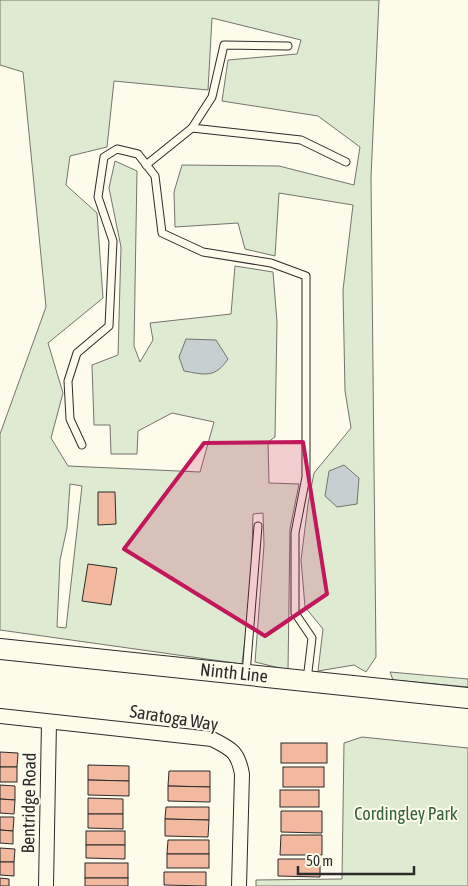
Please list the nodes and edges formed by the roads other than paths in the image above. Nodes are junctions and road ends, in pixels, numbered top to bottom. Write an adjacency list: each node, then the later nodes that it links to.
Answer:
1 (288, 46): 2 (lane)
2 (192, 128): 3 (lane); 4 (lane)
3 (346, 162)
4 (146, 165): 5 (lane); 9 (lane)
5 (82, 444)
6 (258, 526): 8 (lane)
7 (0, 649): 8 (main road, Ninth Line)
8 (246, 674): 9 (main road, Ninth Line)
9 (307, 681): 10 (main road, Ninth Line)
10 (468, 698)
11 (0, 716): 12 (street, Saratoga Way)
12 (49, 722): 13 (street, Bentridge Road); 14 (street, Saratoga Way)
13 (46, 886)
14 (239, 886)

